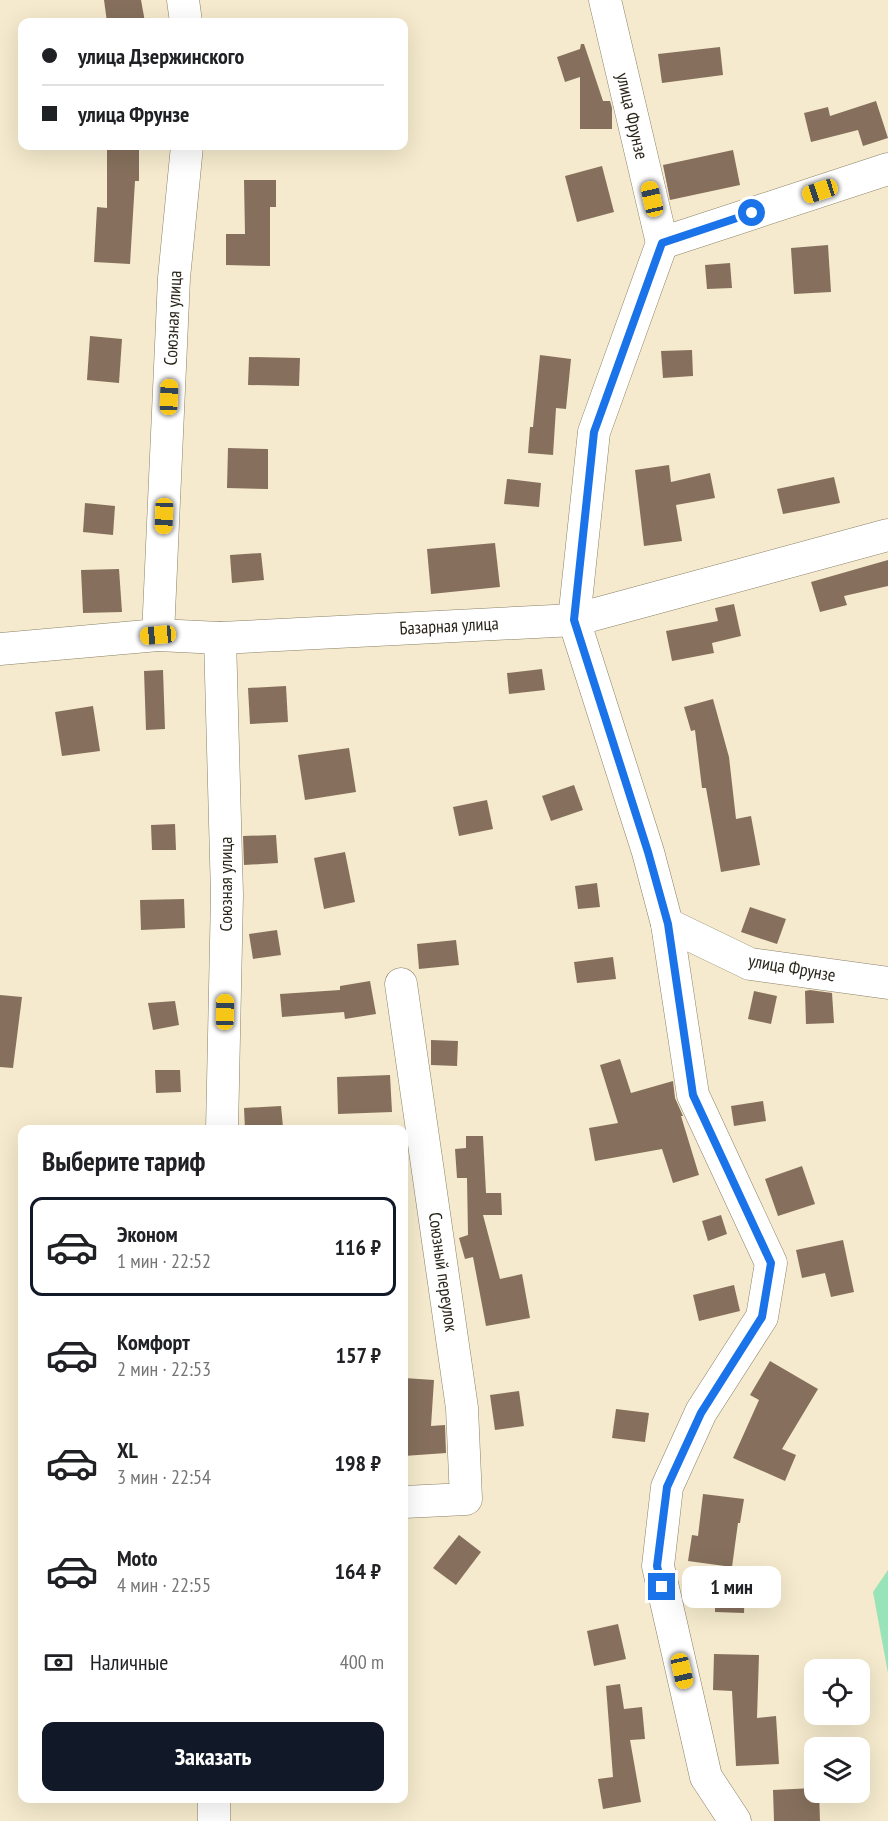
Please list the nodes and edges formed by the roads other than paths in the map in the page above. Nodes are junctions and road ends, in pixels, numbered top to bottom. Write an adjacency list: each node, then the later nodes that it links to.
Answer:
1 (183, 0): 3 (street)
2 (604, 0): 6 (street, улица Фрунзе)
3 (185, 18)
4 (187, 150): 9 (street, Союзная улица)
5 (888, 169): 6 (street)
6 (662, 243): 8 (street)
7 (888, 535): 8 (street, Базарная улица)
8 (574, 620): 10 (street, Базарная улица); 12 (street)
9 (158, 635): 10 (street, Базарная улица); 11 (street, Базарная улица)
10 (220, 638): 15 (street, Союзная улица)
11 (0, 649)
12 (668, 924): 13 (street, улица Фрунзе); 19 (street)
13 (888, 983)
14 (401, 984): 16 (street, Союзный переулок)
15 (222, 1125)
16 (408, 1502)
17 (214, 1803): 18 (street)
18 (214, 1821)
19 (735, 1821)

